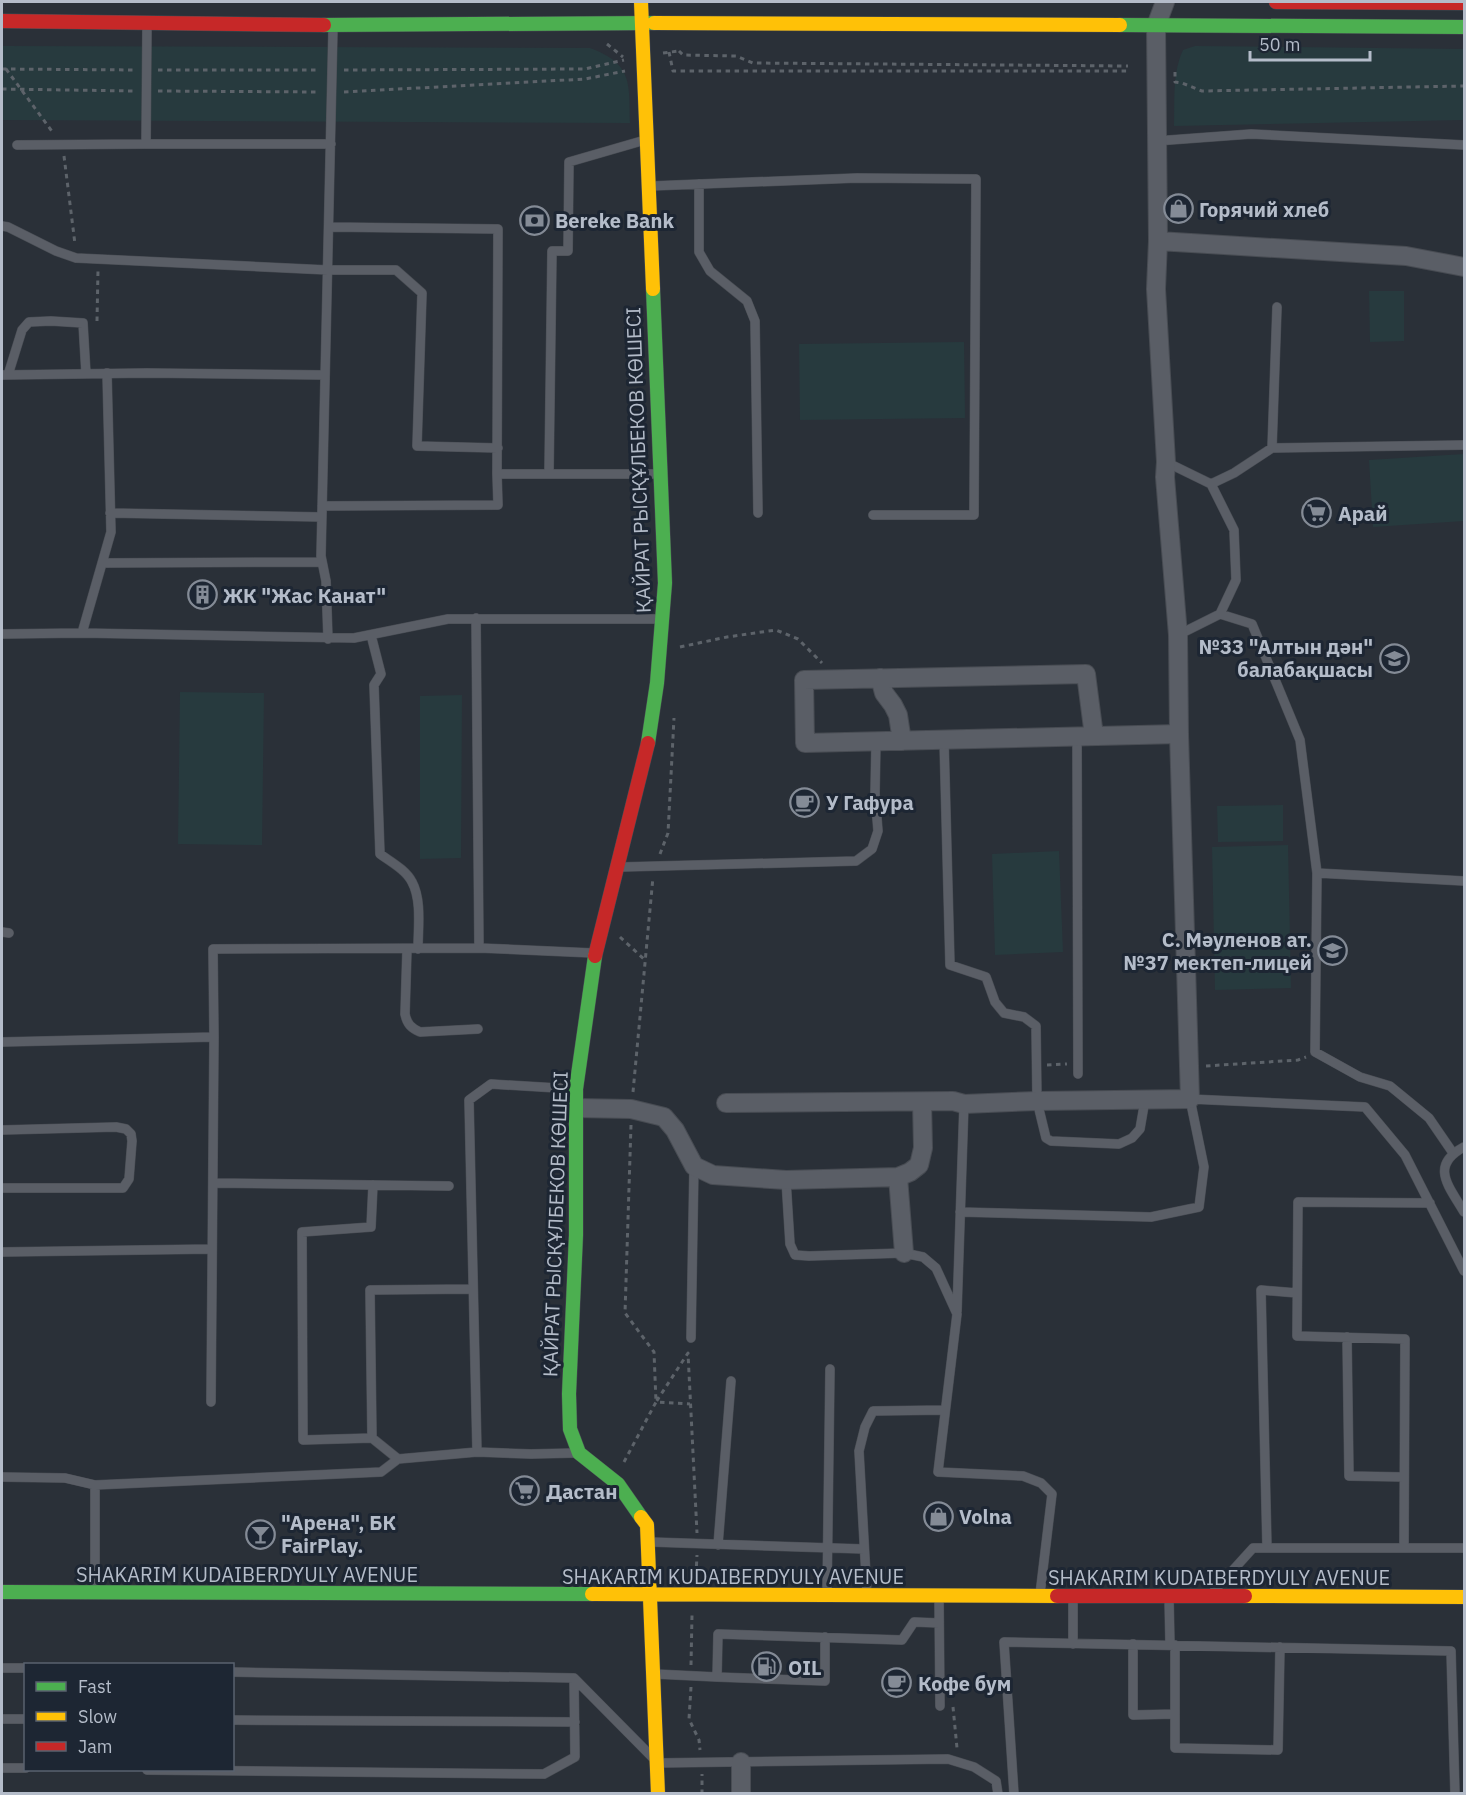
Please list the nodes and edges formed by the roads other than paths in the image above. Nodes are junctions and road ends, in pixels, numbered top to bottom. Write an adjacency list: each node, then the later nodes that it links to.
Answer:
1 (641, 2): 7 (main road, ҚАЙРАТ РЫСҚҰЛБЕКОВ КӨШЕСІ)
2 (1165, 2): 9 (street)
3 (1276, 2): 4 (main road)
4 (1464, 3)
5 (2, 21): 6 (main road)
6 (147, 22): 8 (main road); 13 (lane)
7 (642, 23): 8 (main road); 9 (main road); 11 (main road, ҚАЙРАТ РЫСҚҰЛБЕКОВ КӨШЕСІ)
8 (333, 25): 14 (lane)
9 (1156, 26): 10 (main road); 12 (street)
10 (1464, 27)
11 (647, 140): 18 (main road, ҚАЙРАТ РЫСҚҰЛБЕКОВ КӨШЕСІ); 34 (lane)
12 (1156, 141): 16 (lane); 21 (street)
13 (146, 144): 14 (lane); 15 (lane)
14 (331, 144): 20 (lane)
15 (17, 145)
16 (1464, 145)
17 (699, 184): 18 (lane); 39 (lane); 40 (lane)
18 (649, 186): 35 (main road, ҚАЙРАТ РЫСҚҰЛБЕКОВ КӨШЕСІ)
19 (2, 226): 23 (lane)
20 (329, 227): 23 (lane); 30 (lane)
21 (1158, 241): 22 (street); 32 (street)
22 (1464, 267)
23 (328, 270): 28 (lane); 30 (lane)
24 (1277, 307): 31 (lane)
25 (107, 373): 26 (lane); 28 (lane); 38 (lane)
26 (86, 374): 27 (lane); 27 (lane)
27 (5, 375)
28 (325, 375): 37 (lane)
29 (1464, 445): 31 (lane)
30 (498, 448): 33 (lane)
31 (1272, 448): 36 (lane)
32 (1166, 462): 36 (lane); 50 (street)
33 (497, 474): 34 (lane); 37 (lane)
34 (549, 474): 35 (lane)
35 (660, 474): 46 (main road, ҚАЙРАТ РЫСҚҰЛБЕКОВ КӨШЕСІ)
36 (1211, 484): 44 (lane)
37 (322, 506): 41 (lane)
38 (110, 513): 41 (lane); 43 (lane)
39 (758, 513)
40 (873, 515)
41 (322, 517): 42 (lane)
42 (322, 562): 43 (lane); 51 (lane)
43 (102, 563): 47 (lane)
44 (1220, 614): 50 (lane); 59 (lane)
45 (476, 618): 46 (lane); 49 (lane); 61 (lane)
46 (663, 618): 58 (main road, ҚАЙРАТ РЫСҚҰЛБЕКОВ КӨШЕСІ)
47 (82, 633): 48 (lane); 51 (lane)
48 (2, 634)
49 (371, 635): 51 (lane); 63 (lane)
50 (1178, 635): 53 (street)
51 (328, 639)
52 (880, 678): 54 (street); 56 (street); 57 (street)
53 (1179, 734): 54 (street); 70 (street)
54 (1085, 736): 55 (street); 68 (lane)
55 (944, 740): 57 (street); 72 (lane)
56 (876, 741): 57 (street); 58 (lane)
57 (902, 741)
58 (618, 867): 64 (main road, ҚАЙРАТ РЫСҚҰЛБЕКОВ КӨШЕСІ)
59 (1317, 873): 60 (lane); 79 (lane)
60 (1464, 881)
61 (479, 948): 63 (lane); 64 (lane)
62 (407, 949): 63 (lane); 65 (lane); 66 (lane)
63 (418, 949)
64 (596, 953): 69 (main road, ҚАЙРАТ РЫСҚҰЛБЕКОВ КӨШЕСІ)
65 (478, 1029)
66 (214, 1037): 67 (lane); 83 (lane)
67 (2, 1042)
68 (1078, 1069)
69 (576, 1089): 76 (main road, ҚАЙРАТ РЫСҚҰЛБЕКОВ КӨШЕСІ); 94 (lane)
70 (1190, 1099): 71 (street); 87 (lane); 88 (lane)
71 (1145, 1100): 72 (street); 72 (lane)
72 (1037, 1101): 75 (street)
73 (922, 1102): 74 (street); 75 (street); 81 (street)
74 (726, 1103)
75 (964, 1104): 88 (lane)
76 (576, 1108): 80 (street); 105 (main road, ҚАЙРАТ РЫСҚҰЛБЕКОВ КӨШЕСІ)
77 (2, 1130): 86 (lane)
78 (1464, 1147): 79 (lane)
79 (1453, 1153): 89 (lane)
80 (693, 1166): 82 (street); 98 (lane)
81 (898, 1177): 82 (street); 92 (street)
82 (786, 1180): 92 (lane)
83 (213, 1183): 84 (lane); 90 (lane)
84 (373, 1185): 85 (lane); 103 (lane)
85 (449, 1186)
86 (2, 1188)
87 (1430, 1203): 93 (lane); 95 (lane)
88 (960, 1212): 96 (lane)
89 (1464, 1212)
90 (212, 1249): 91 (lane); 101 (lane)
91 (2, 1252)
92 (904, 1253): 96 (lane)
93 (1464, 1271)
94 (473, 1289): 103 (lane); 104 (lane)
95 (1297, 1293): 97 (lane); 112 (lane)
96 (957, 1314): 102 (lane)
97 (1347, 1337): 108 (lane); 108 (lane)
98 (691, 1338)
99 (831, 1369): 115 (lane)
100 (731, 1381): 111 (lane)
101 (211, 1402)
102 (945, 1410): 116 (lane); 125 (lane)
103 (372, 1438): 106 (lane)
104 (477, 1452): 105 (lane); 106 (lane)
105 (579, 1453): 110 (main road)
106 (398, 1459): 109 (lane)
107 (2, 1477): 109 (lane)
108 (1404, 1478): 113 (lane)
109 (95, 1485): 120 (lane)
110 (648, 1542): 111 (lane); 121 (main road)
111 (718, 1545): 115 (lane)
112 (1267, 1548): 113 (lane); 128 (lane)
113 (1404, 1548): 114 (lane)
114 (1464, 1548)
115 (828, 1549): 116 (lane); 122 (lane)
116 (864, 1549): 123 (lane)
117 (11, 1578): 119 (main road)
118 (2, 1592): 119 (main road, SHAKARIM KUDAIBERDYULY AVENUE)
119 (48, 1592): 120 (main road, SHAKARIM KUDAIBERDYULY AVENUE)
120 (95, 1593): 121 (main road, SHAKARIM KUDAIBERDYULY AVENUE)
121 (650, 1595): 122 (main road, SHAKARIM KUDAIBERDYULY AVENUE); 139 (main road)
122 (827, 1596): 123 (main road, SHAKARIM KUDAIBERDYULY AVENUE)
123 (867, 1596): 124 (main road, SHAKARIM KUDAIBERDYULY AVENUE)
124 (939, 1596): 125 (main road, SHAKARIM KUDAIBERDYULY AVENUE); 130 (lane)
125 (1040, 1596): 126 (main road, SHAKARIM KUDAIBERDYULY AVENUE)
126 (1073, 1597): 127 (main road, SHAKARIM KUDAIBERDYULY AVENUE); 132 (lane)
127 (1169, 1597): 128 (main road, SHAKARIM KUDAIBERDYULY AVENUE); 134 (lane)
128 (1208, 1597): 129 (main road, SHAKARIM KUDAIBERDYULY AVENUE)
129 (1464, 1597)
130 (939, 1623): 131 (lane); 142 (lane)
131 (825, 1637): 140 (lane); 140 (lane)
132 (1073, 1644): 133 (lane); 156 (lane)
133 (1133, 1644): 134 (lane); 143 (lane)
134 (1173, 1645): 135 (lane); 143 (lane)
135 (1280, 1647): 143 (lane); 157 (lane)
136 (2, 1668): 137 (lane)
137 (24, 1668)
138 (234, 1672): 141 (lane)
139 (655, 1674): 140 (lane); 149 (main road)
140 (717, 1677)
141 (574, 1678): 147 (lane); 149 (lane)
142 (940, 1706)
143 (1175, 1714)
144 (2, 1719): 145 (lane)
145 (24, 1719)
146 (234, 1720): 147 (lane)
147 (574, 1722): 152 (lane)
148 (741, 1762): 149 (lane); 154 (street); 155 (lane)
149 (658, 1764): 153 (main road)
150 (2, 1768): 151 (lane)
151 (24, 1768)
152 (234, 1771)
153 (658, 1794)
154 (741, 1794)
155 (998, 1794)
156 (1014, 1794)
157 (1455, 1794)

